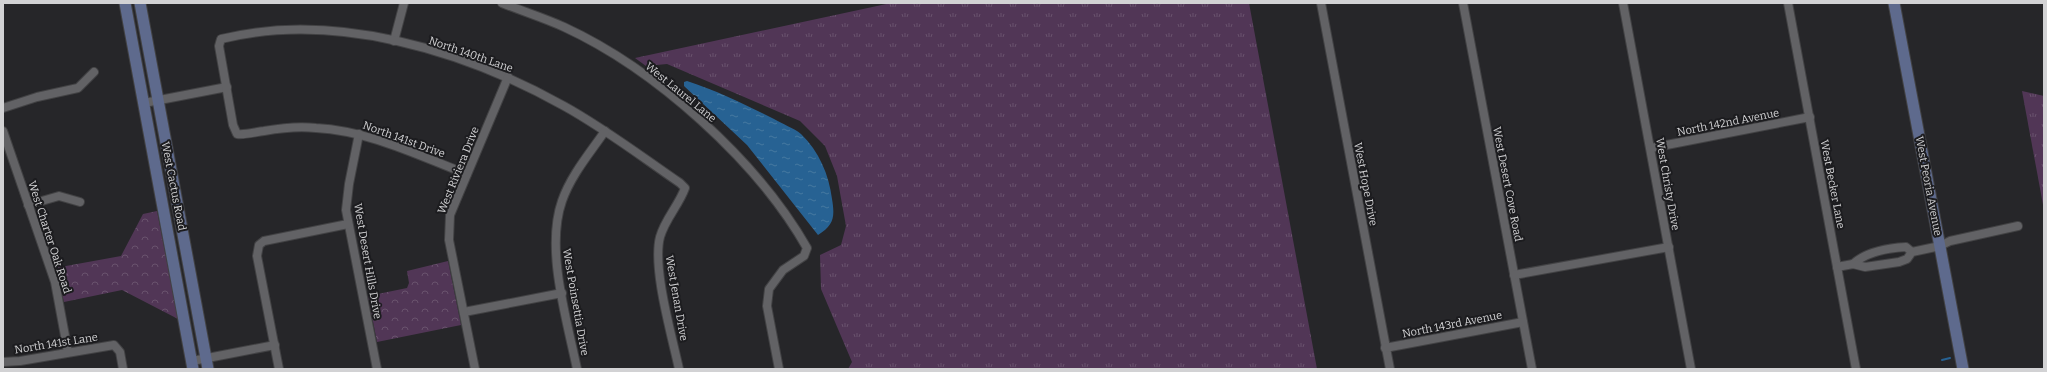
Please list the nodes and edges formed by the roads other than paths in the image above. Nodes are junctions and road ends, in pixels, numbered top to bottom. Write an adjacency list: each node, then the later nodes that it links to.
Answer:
1 (125, 3): 15 (main road, West Cactus Road)
2 (140, 3): 14 (main road, West Cactus Road)
3 (404, 3): 10 (street)
4 (502, 3): 50 (street, West Laurel Lane)
5 (1321, 3): 38 (street, West Hope Drive)
6 (1463, 3): 33 (street, West Desert Cove Road)
7 (1623, 3): 21 (street, West Christy Drive)
8 (1788, 3): 17 (street, West Becker Lane)
9 (1894, 3): 28 (main road, West Peoria Avenue)
10 (394, 41): 12 (street, North 140th Lane); 13 (street, North 140th Lane)
11 (94, 72): 16 (street)
12 (508, 77): 19 (street, North 140th Lane); 22 (street, West Riviera Drive)
13 (227, 87): 14 (street); 20 (street, North 141st Drive)
14 (158, 100): 15 (street); 41 (main road, West Cactus Road)
15 (144, 103): 43 (main road, West Cactus Road)
16 (3, 108)
17 (1810, 117): 21 (street, North 142nd Avenue); 32 (street, West Becker Lane)
18 (3, 131): 25 (street, West Charter Oak Road)
19 (605, 131): 23 (street, North 140th Lane); 34 (street, West Poinsettia Drive)
20 (360, 134): 22 (street, North 141st Drive); 26 (street, West Desert Hills Drive)
21 (1651, 148): 29 (street, West Christy Drive)
22 (467, 174): 35 (street, West Riviera Drive)
23 (685, 188): 49 (street, West Jenan Drive)
24 (80, 202): 25 (street)
25 (28, 205): 39 (street, West Charter Oak Road)
26 (348, 224): 37 (street); 46 (street, West Desert Hills Drive)
27 (2018, 226): 28 (street)
28 (1940, 246): 30 (street); 55 (main road, West Peoria Avenue)
29 (1669, 247): 33 (street); 53 (street, West Christy Drive)
30 (1912, 252): 31 (street); 31 (street)
31 (1853, 264): 32 (street)
32 (1837, 267): 54 (street, West Becker Lane)
33 (1514, 275): 36 (street, West Desert Cove Road)
34 (562, 293): 35 (street); 48 (street, West Poinsettia Drive)
35 (464, 312): 47 (street, West Riviera Drive)
36 (1523, 322): 38 (street, North 143rd Avenue); 52 (street, West Desert Cove Road)
37 (275, 345): 41 (street); 45 (street)
38 (1385, 348): 51 (street, West Hope Drive)
39 (68, 352): 42 (street, North 141st Lane); 44 (street, North 141st Lane)
40 (3, 362): 42 (street, North 141st Lane)
41 (207, 364): 43 (street)
42 (21, 365)
43 (193, 365)
44 (123, 369)
45 (280, 369)
46 (377, 369)
47 (475, 369)
48 (577, 369)
49 (679, 369)
50 (779, 369)
51 (1390, 369)
52 (1532, 369)
53 (1692, 369)
54 (1856, 369)
55 (1963, 369)

